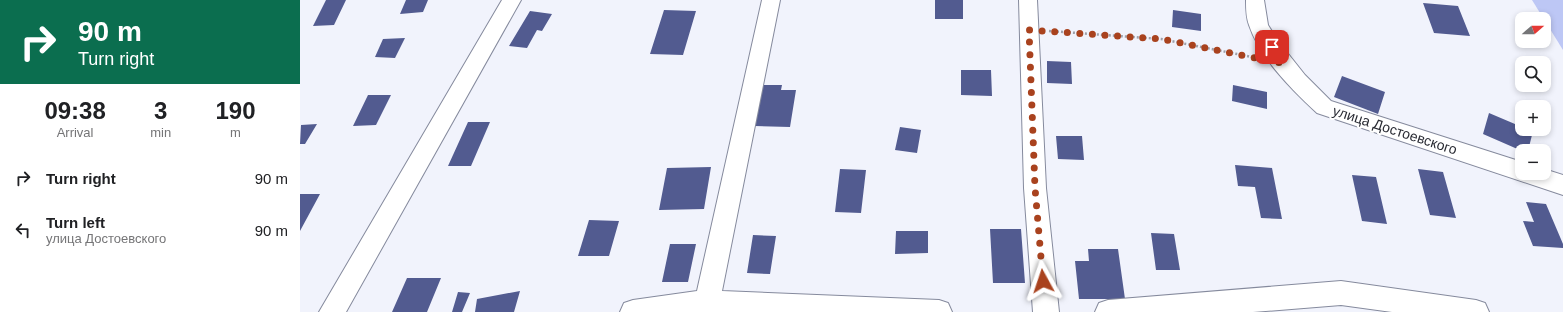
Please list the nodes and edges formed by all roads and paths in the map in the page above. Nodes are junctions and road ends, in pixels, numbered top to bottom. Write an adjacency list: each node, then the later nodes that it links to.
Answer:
1 (512, 0): 12 (street)
2 (771, 0): 10 (street)
3 (1028, 0): 5 (street)
4 (1254, 0): 6 (street, улица Достоевского)
5 (1029, 30): 6 (path); 15 (street)
6 (1286, 64): 7 (street, улица Достоевского)
7 (1515, 170)
8 (1548, 180): 9 (street)
9 (1563, 185)
10 (707, 302): 11 (street); 13 (street)
11 (818, 309): 14 (street)
12 (332, 312)
13 (633, 312)
14 (939, 312)
15 (1046, 312)
16 (1108, 312): 17 (street)
17 (1476, 312)

